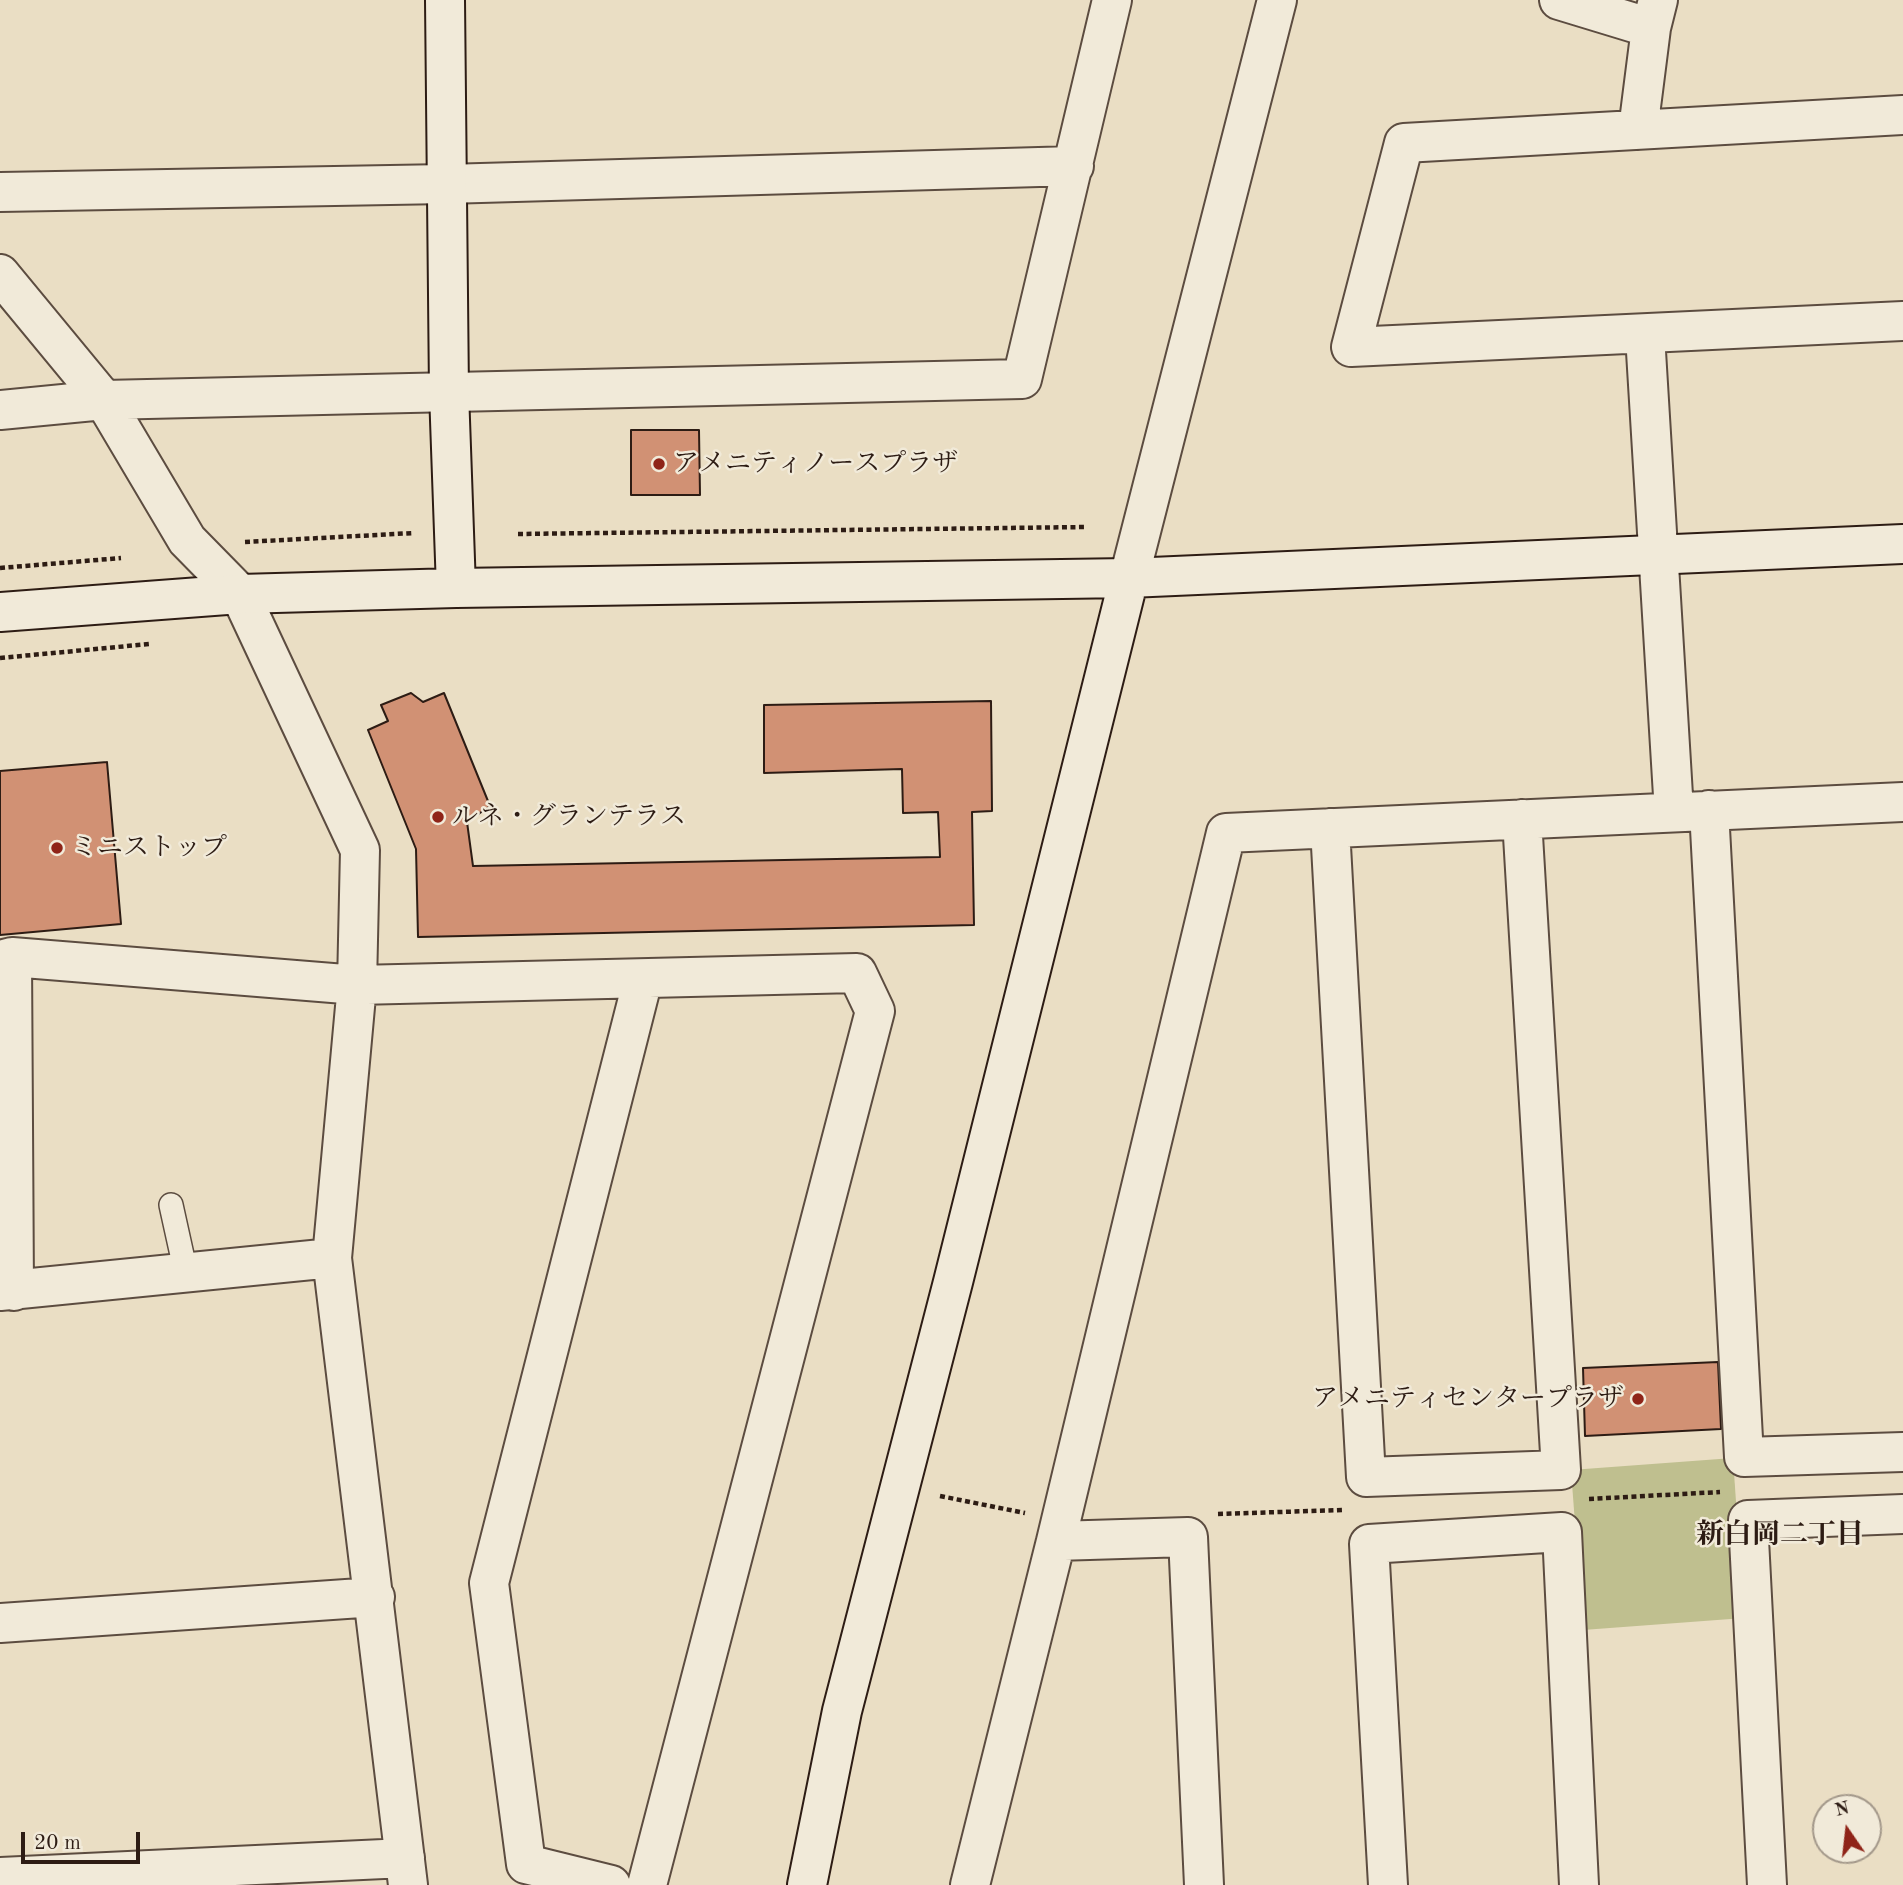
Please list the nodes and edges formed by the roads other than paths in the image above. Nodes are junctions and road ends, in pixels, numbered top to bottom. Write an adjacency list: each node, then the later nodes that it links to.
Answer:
1 (445, 0): 9 (street)
2 (1112, 0): 8 (street)
3 (1277, 0): 19 (street)
4 (1559, 0): 5 (street)
5 (1655, 14): 7 (street)
6 (1903, 115): 7 (street)
7 (1638, 130): 13 (street)
8 (1074, 166): 9 (street); 14 (street)
9 (446, 184): 10 (street); 14 (street)
10 (0, 192)
11 (0, 274): 15 (street)
12 (1903, 321): 13 (street)
13 (1645, 335): 18 (street)
14 (449, 392): 15 (street); 20 (street)
15 (104, 400): 16 (street); 21 (street)
16 (0, 410)
17 (1903, 544): 18 (street)
18 (1658, 555): 19 (street); 24 (street)
19 (1129, 578): 20 (street); 44 (street)
20 (456, 588): 21 (street)
21 (240, 594): 22 (street); 29 (street)
22 (0, 612)
23 (1903, 802): 24 (street)
24 (1692, 811): 25 (street); 34 (street)
25 (1522, 819): 26 (street); 26 (street)
26 (1330, 828): 36 (street)
27 (6, 959): 29 (street); 33 (street)
28 (643, 979): 29 (street); 42 (street); 43 (street)
29 (357, 985): 31 (street)
30 (171, 1205): 32 (lane)
31 (332, 1258): 32 (street); 37 (street)
32 (186, 1273): 33 (street)
33 (7, 1291)
34 (1903, 1452)
35 (1903, 1514): 49 (street)
36 (1056, 1541): 45 (street); 46 (street)
37 (375, 1598): 38 (street); 39 (street)
38 (0, 1623)
39 (407, 1871): 41 (street)
40 (0, 1877): 41 (street)
41 (97, 1879)
42 (611, 1885)
43 (648, 1885)
44 (807, 1885)
45 (970, 1885)
46 (1204, 1885)
47 (1388, 1885): 48 (street)
48 (1579, 1885)
49 (1768, 1885)

